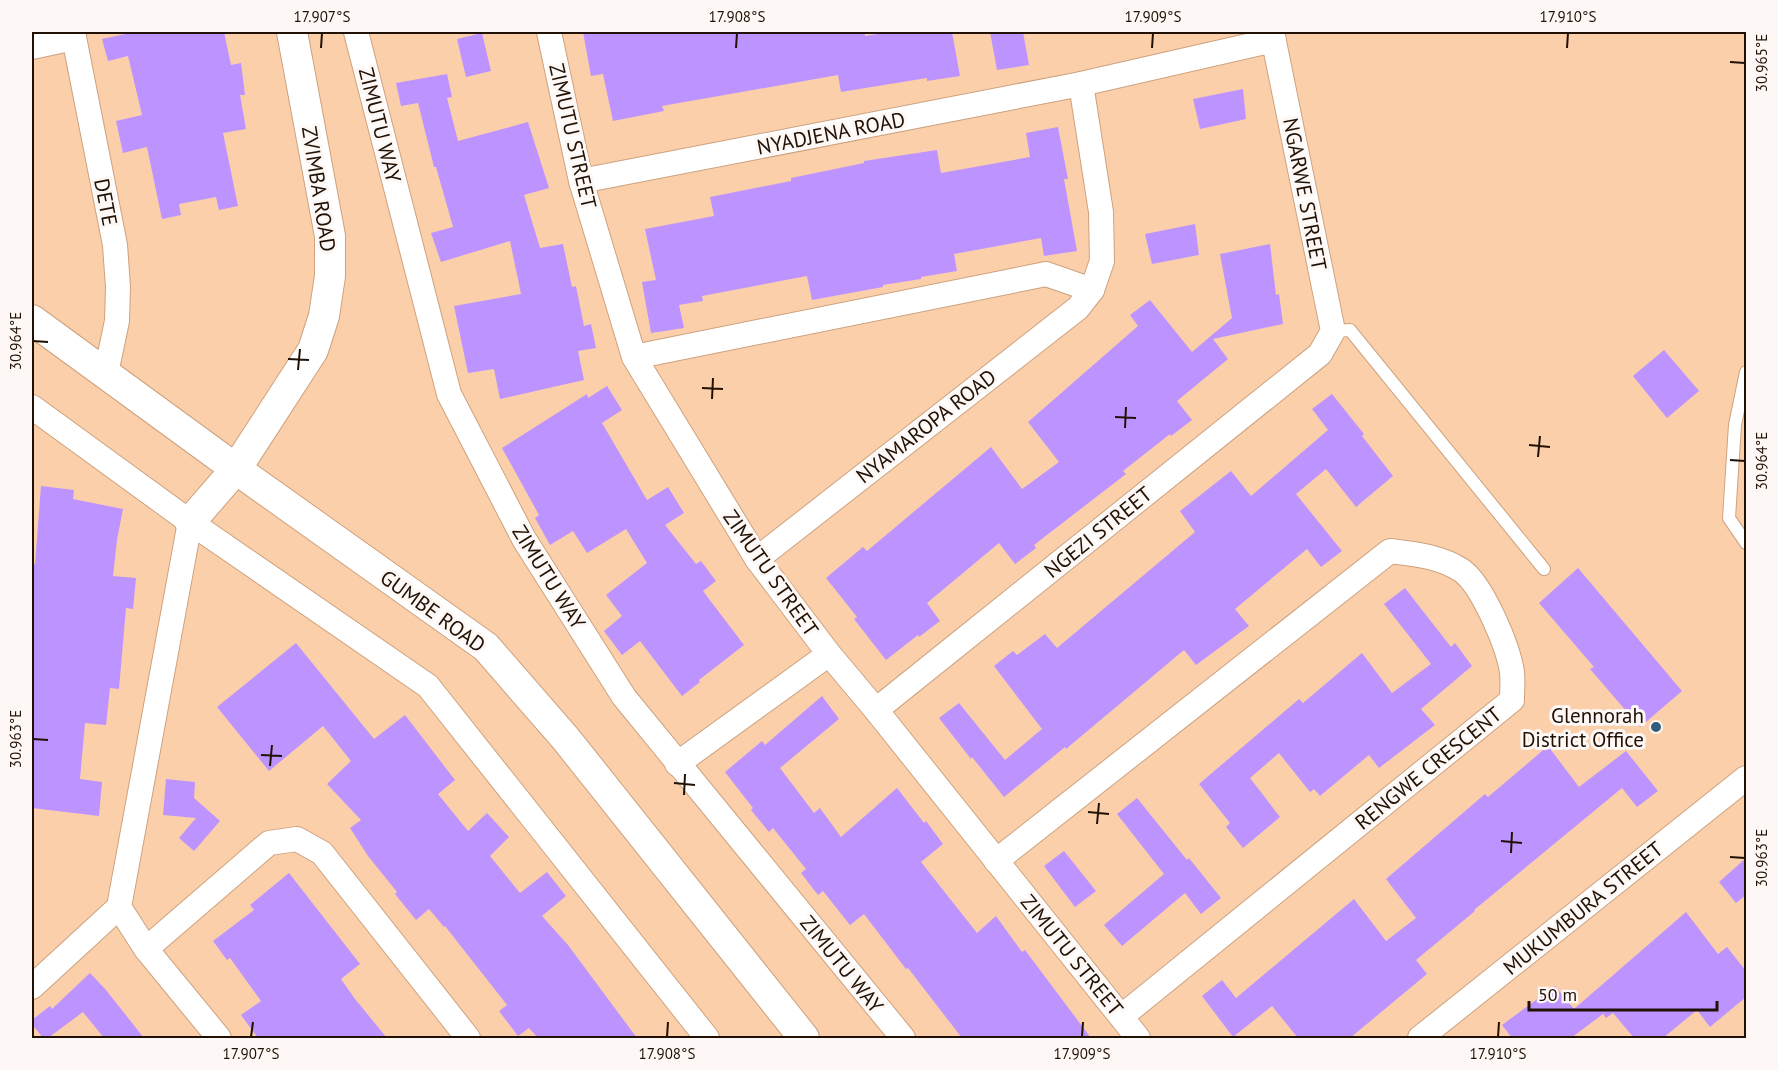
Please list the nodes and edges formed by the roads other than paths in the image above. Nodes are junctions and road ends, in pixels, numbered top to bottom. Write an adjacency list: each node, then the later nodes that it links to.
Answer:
1 (292, 32): 16 (street, ZVIMBA ROAD)
2 (356, 32): 23 (street, ZIMUTU WAY)
3 (549, 32): 8 (street, ZIMUTU STREET)
4 (74, 34): 6 (street); 14 (street, DETE)
5 (1273, 35): 7 (street, NYADJENA ROAD); 11 (street, NGARWE STREET)
6 (32, 47)
7 (1080, 84): 8 (street, NYADJENA ROAD); 9 (street)
8 (581, 181): 12 (street, ZIMUTU STREET)
9 (1092, 290): 12 (street); 19 (street, NYAMAROPA ROAD)
10 (32, 320): 14 (street, GUMBE ROAD)
11 (1333, 331): 20 (lane); 22 (street, NGEZI STREET)
12 (634, 357): 19 (street, ZIMUTU STREET)
13 (1746, 372): 18 (lane)
14 (106, 373): 16 (street, GUMBE ROAD)
15 (32, 406): 17 (street)
16 (236, 469): 17 (street, ZVIMBA ROAD); 33 (street, GUMBE ROAD)
17 (190, 522): 26 (street); 32 (street)
18 (1746, 543)
19 (756, 559): 21 (street, ZIMUTU STREET)
20 (1544, 569)
21 (829, 654): 22 (street, ZIMUTU STREET); 23 (street)
22 (876, 710): 25 (street, ZIMUTU STREET)
23 (677, 764): 34 (street, ZIMUTU WAY)
24 (1746, 777): 36 (street, MUKUMBURA STREET)
25 (996, 861): 29 (street, ZIMUTU STREET); 29 (street, RENGWE CRESCENT)
26 (119, 907): 27 (street); 28 (street)
27 (146, 949): 30 (street); 31 (street)
28 (32, 987)
29 (1122, 1016): 35 (street, ZIMUTU STREET)
30 (219, 1038)
31 (468, 1038)
32 (707, 1038)
33 (804, 1038)
34 (903, 1038)
35 (1138, 1038)
36 (1420, 1038)

